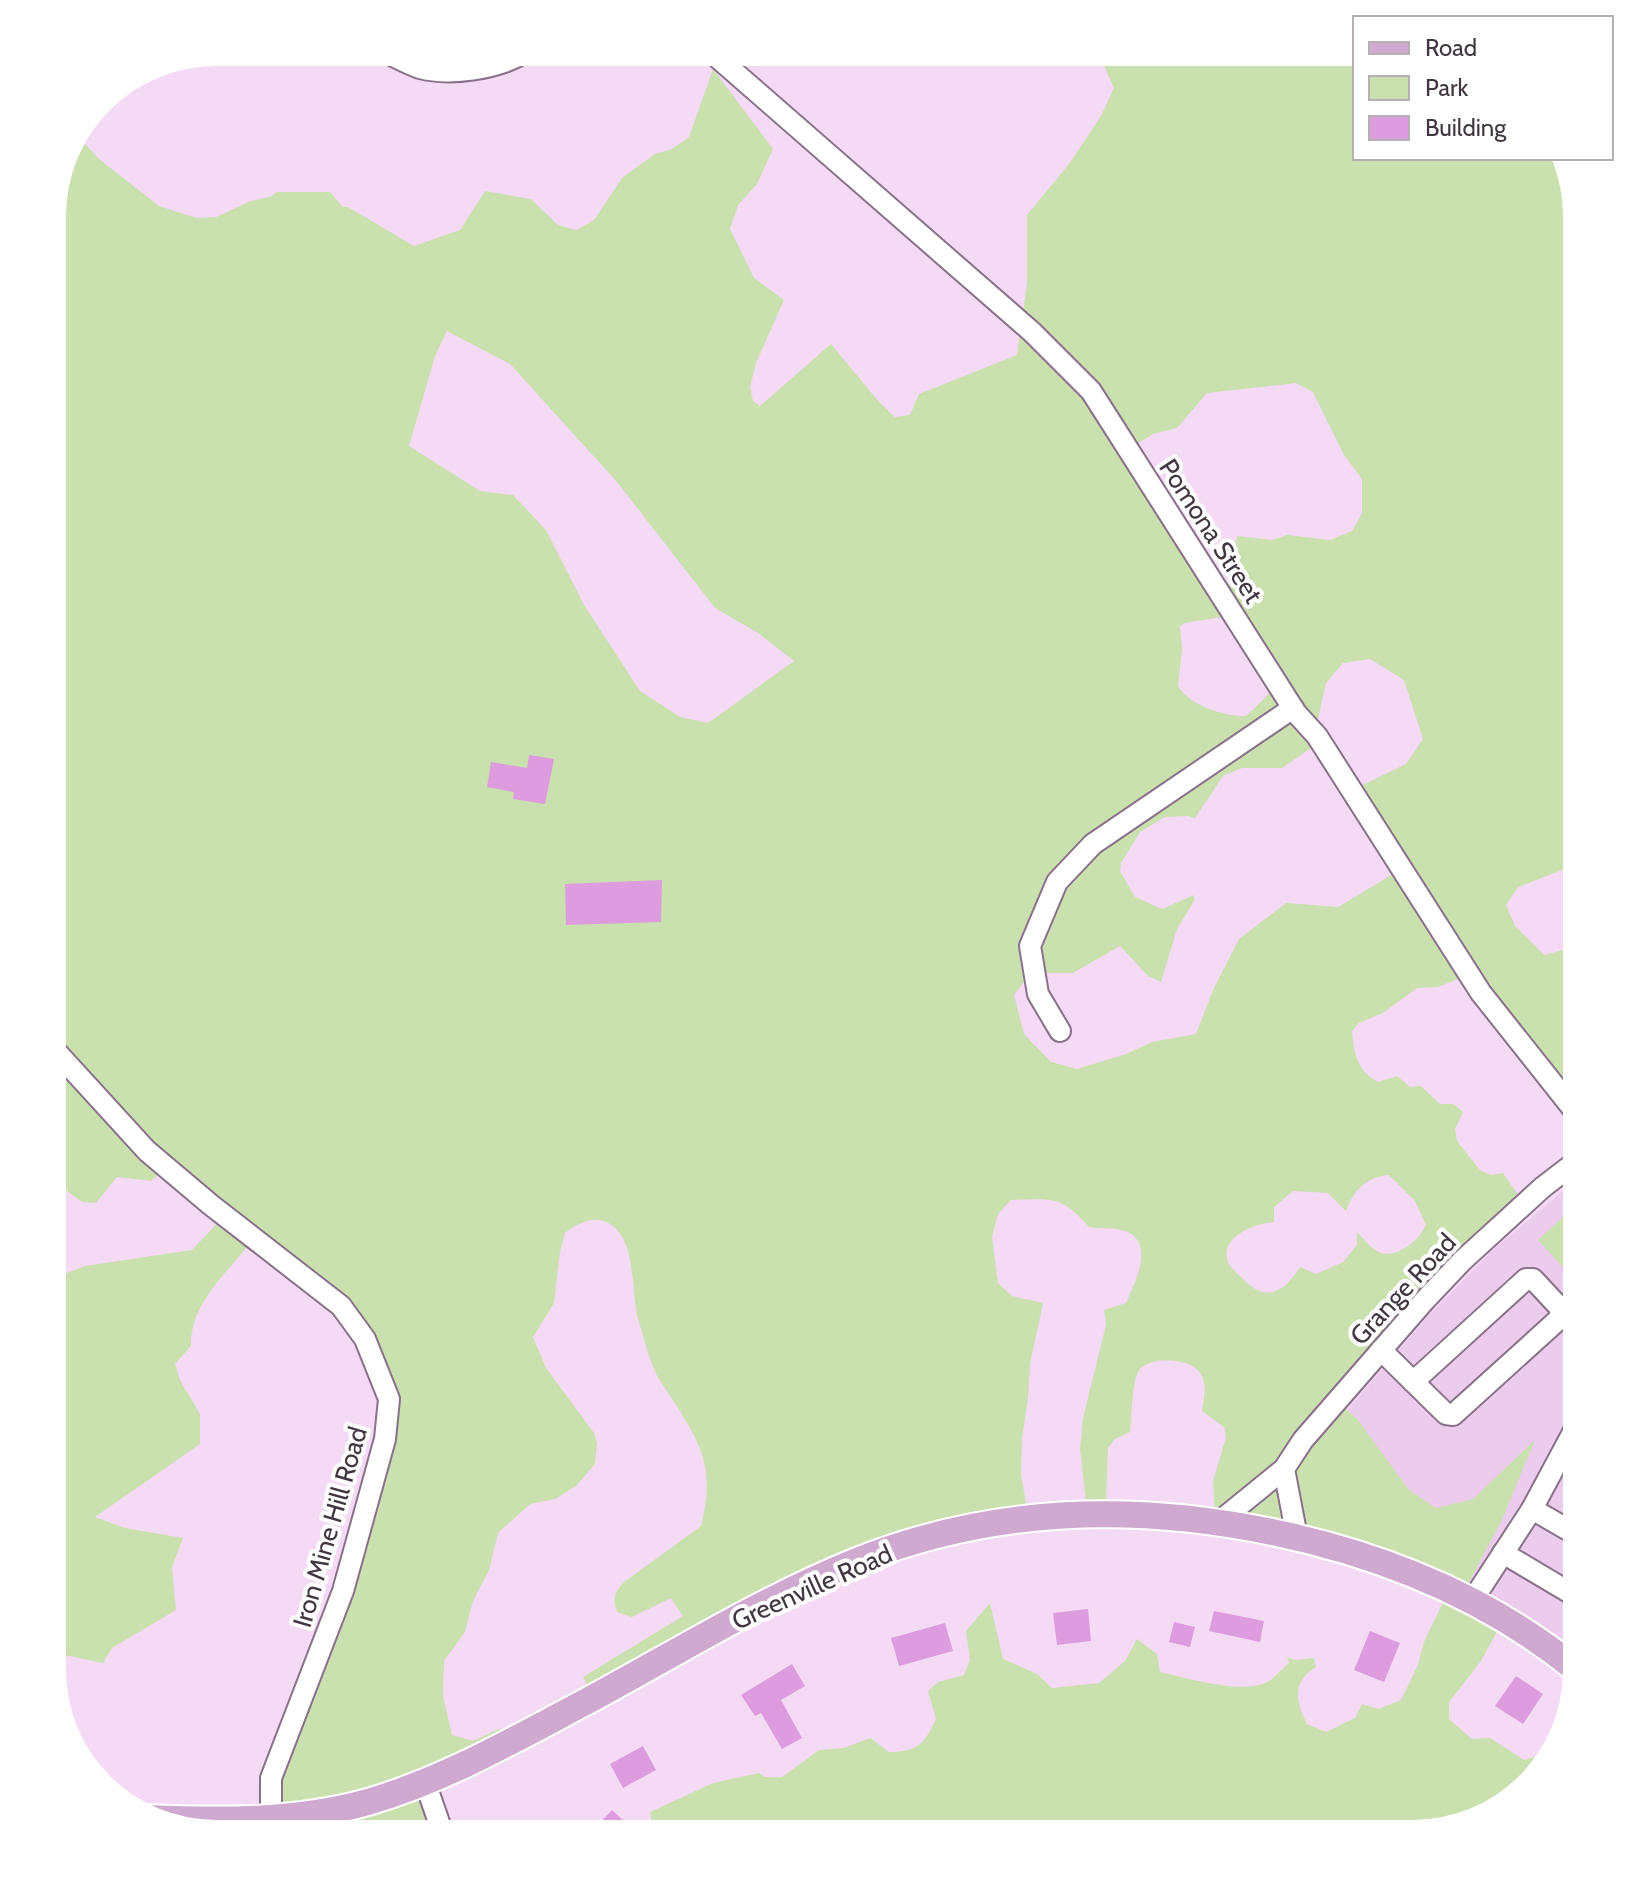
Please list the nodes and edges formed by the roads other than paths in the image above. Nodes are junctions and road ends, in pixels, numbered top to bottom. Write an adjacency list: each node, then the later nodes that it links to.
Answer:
1 (417, 66): 2 (street)
2 (491, 66)
3 (727, 66): 4 (street, Pomona Street)
4 (1293, 708): 5 (street); 7 (street, Pomona Street)
5 (1060, 1031)
6 (66, 1062): 22 (street, Iron Mine Hill Road)
7 (1563, 1096)
8 (1563, 1172): 9 (street, Grange Road)
9 (1381, 1350): 10 (street); 12 (street, Grange Road)
10 (1413, 1382): 10 (street)
11 (1563, 1451): 13 (street)
12 (1284, 1469): 14 (street, Grange Road); 16 (street)
13 (1532, 1509): 15 (street); 17 (street)
14 (1220, 1521): 16 (main road, Greenville Road); 21 (main road, Greenville Road)
15 (1563, 1527)
16 (1297, 1537): 19 (main road, Greenville Road)
17 (1503, 1553): 18 (street); 19 (street)
18 (1563, 1589)
19 (1472, 1601): 20 (main road, Greenville Road)
20 (1563, 1658)
21 (425, 1782): 22 (main road, Greenville Road); 24 (street)
22 (271, 1818): 23 (main road, Greenville Road)
23 (232, 1820)
24 (438, 1820)

